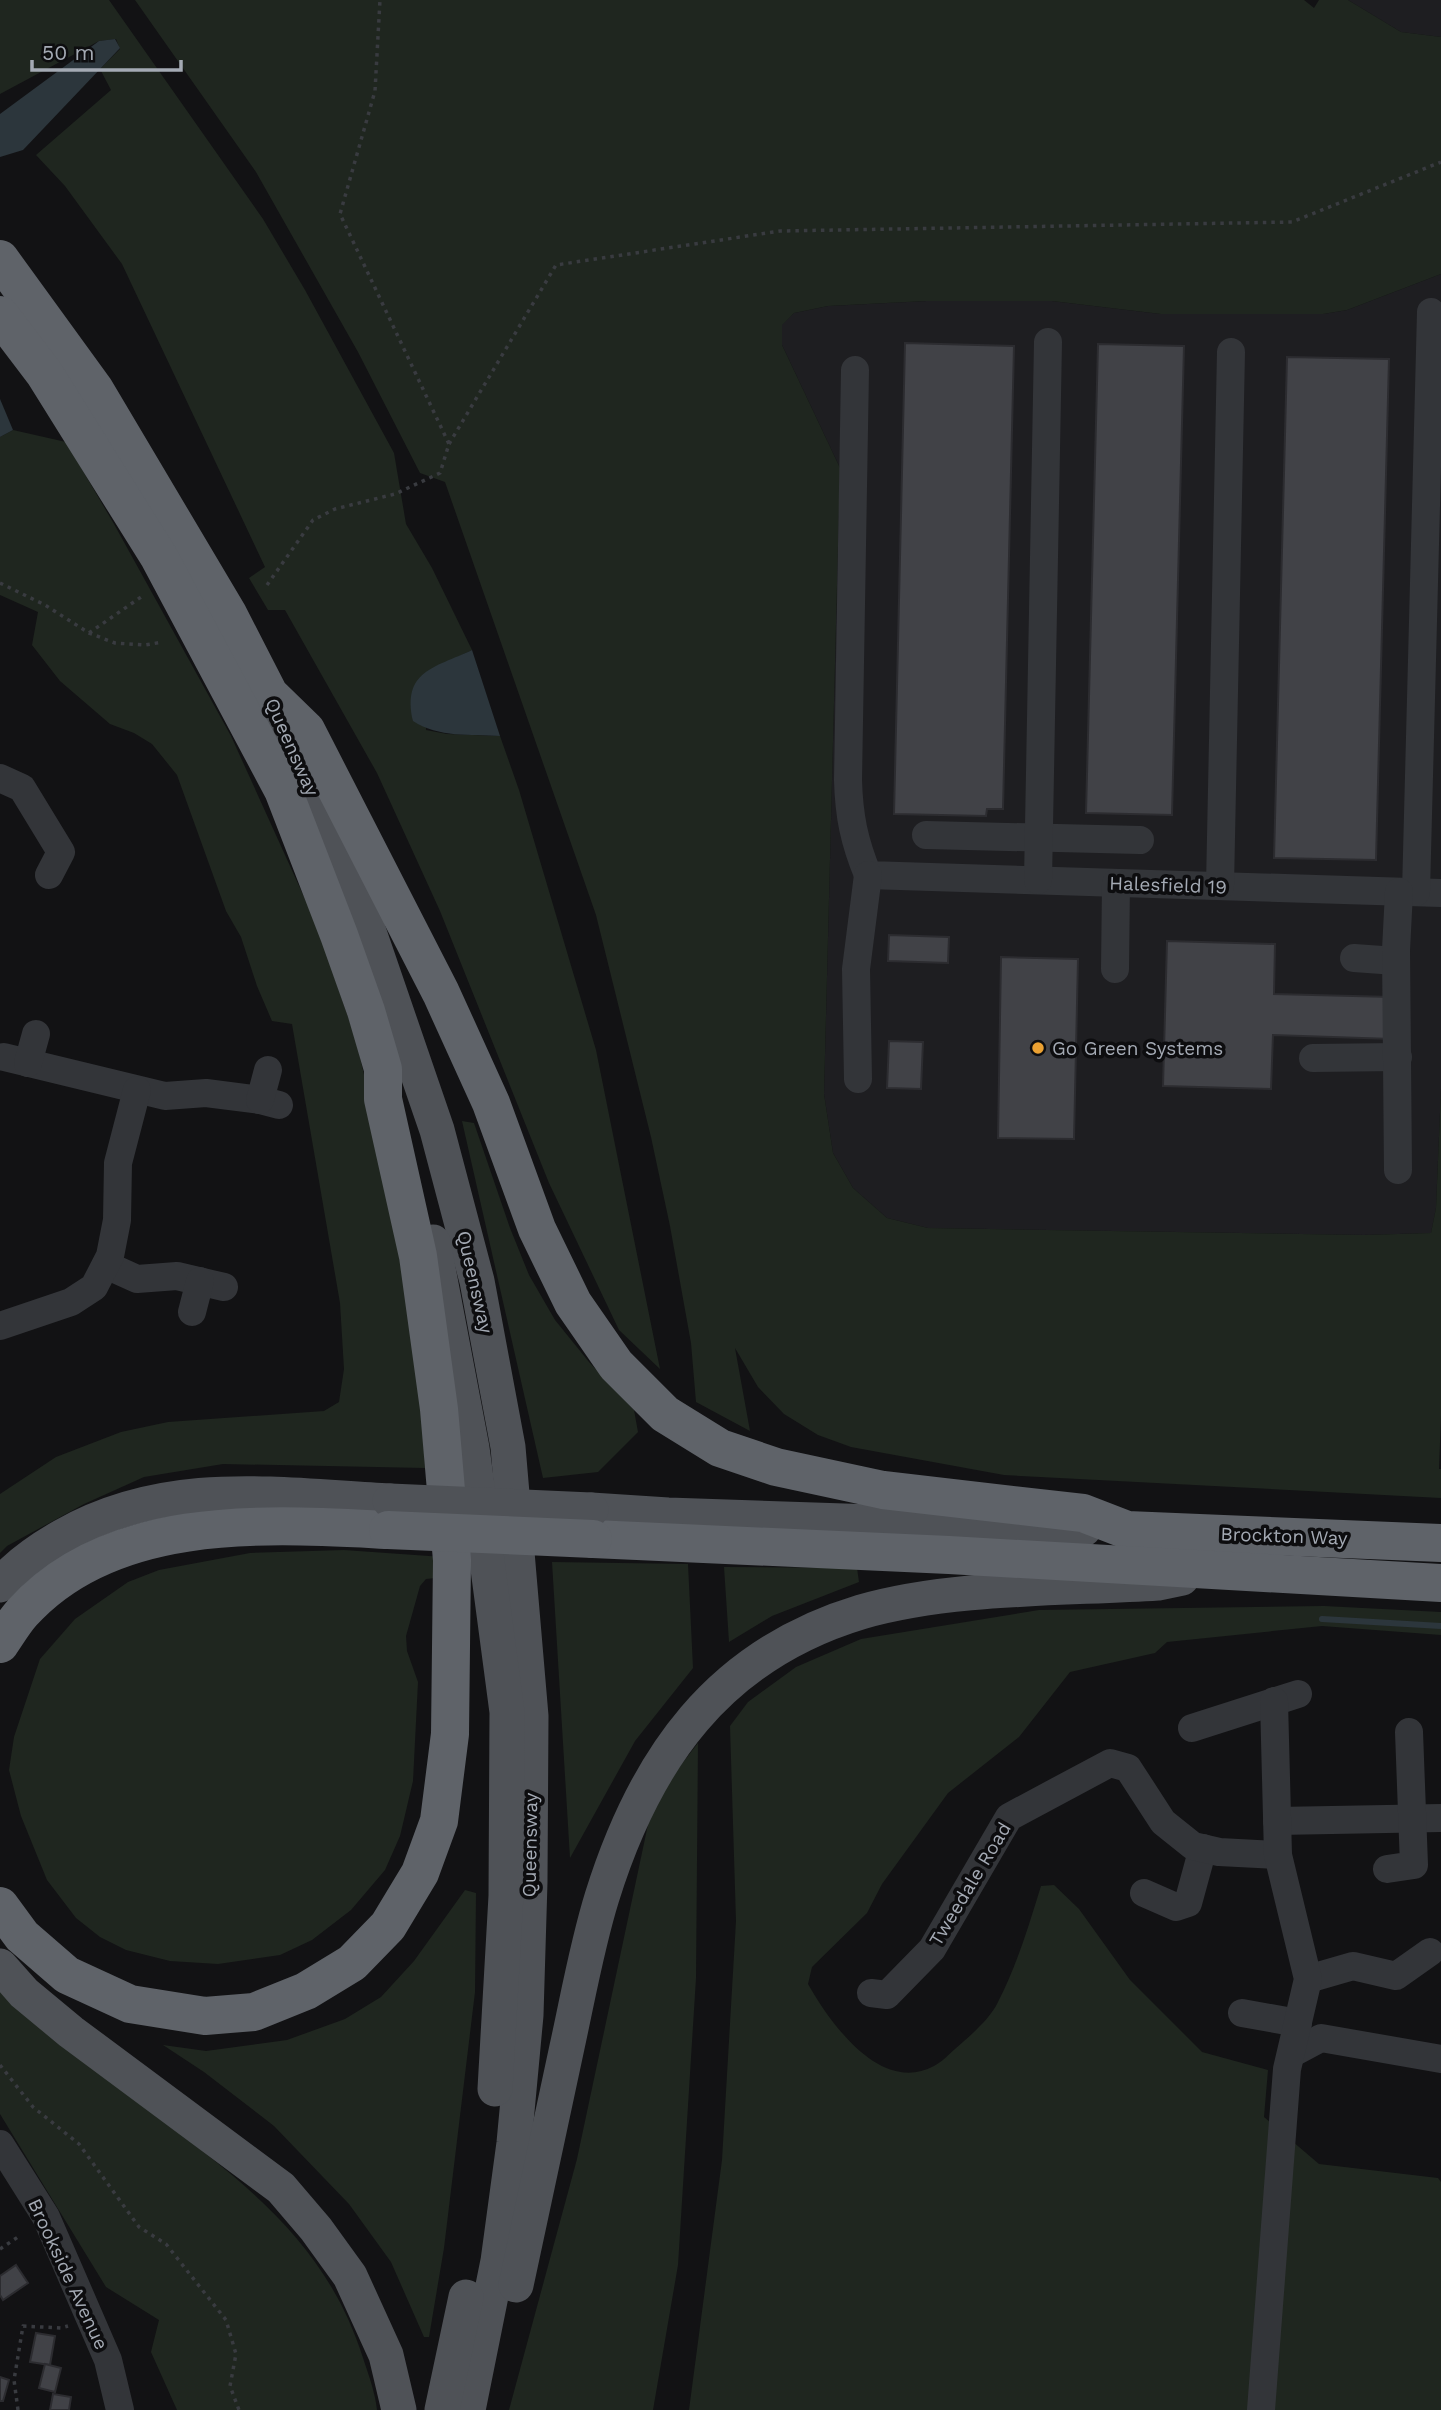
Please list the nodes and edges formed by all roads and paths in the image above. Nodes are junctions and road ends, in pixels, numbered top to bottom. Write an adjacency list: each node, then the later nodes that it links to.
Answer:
1 (380, 0): 9 (path)
2 (1441, 162): 9 (path)
3 (0, 259): 15 (highway, Queensway)
4 (1432, 312): 25 (street)
5 (0, 315): 32 (highway, Queensway)
6 (1048, 342): 18 (street)
7 (1231, 352): 24 (street)
8 (855, 370): 21 (street)
9 (449, 444): 12 (path)
10 (0, 583): 13 (path)
11 (139, 584): 13 (path)
12 (267, 585)
13 (89, 633): 14 (path)
14 (163, 642)
15 (269, 694): 41 (highway, Brockton Way); 76 (main road, Queensway)
16 (0, 778): 20 (street)
17 (926, 835): 18 (street)
18 (1039, 838): 19 (street); 22 (street)
19 (1140, 840)
20 (65, 860)
21 (882, 875): 22 (street, Halesfield 19); 34 (street)
22 (1038, 880): 23 (street, Halesfield 19)
23 (1116, 883): 24 (street, Halesfield 19); 28 (street)
24 (1220, 886): 25 (street, Halesfield 19)
25 (1419, 893): 27 (street)
26 (1354, 958): 27 (street)
27 (1396, 961): 30 (street)
28 (1115, 969)
29 (36, 1034): 35 (street)
30 (1398, 1057): 31 (street); 36 (street)
31 (1313, 1058)
32 (383, 1069): 57 (highway); 75 (main road, Queensway)
33 (268, 1070): 35 (street)
34 (858, 1079)
35 (137, 1090): 37 (street)
36 (1398, 1170)
37 (106, 1265): 38 (street); 39 (street)
38 (192, 1311)
39 (0, 1326)
40 (389, 1515): 42 (highway, Brockton Way, bridge); 46 (main road); 47 (highway, Brockton Way)
41 (1127, 1530): 42 (main road); 43 (highway, Brockton Way)
42 (736, 1532): 44 (highway, Brockton Way)
43 (1441, 1543)
44 (1216, 1570): 45 (highway, Brockton Way); 77 (main road)
45 (1441, 1583)
46 (0, 1585)
47 (0, 1644)
48 (1192, 1728): 52 (street)
49 (1409, 1732): 50 (street)
50 (1412, 1818): 51 (street); 52 (street); 55 (street)
51 (1441, 1818)
52 (1277, 1821): 54 (street)
53 (1203, 1848): 54 (street, Tweedale Road); 56 (street); 61 (street, Tweedale Road)
54 (1278, 1855): 60 (street)
55 (1387, 1869)
56 (1144, 1893)
57 (0, 1906)
58 (1430, 1952): 60 (street)
59 (0, 1966): 74 (main road)
60 (1308, 1979): 63 (street)
61 (871, 1993)
62 (1242, 2013): 63 (street)
63 (1298, 2023): 64 (street)
64 (1291, 2054): 65 (street); 78 (street)
65 (1441, 2059)
66 (0, 2065): 73 (path)
67 (0, 2144): 72 (street, Brookside Avenue)
68 (21, 2235): 69 (path)
69 (0, 2249)
70 (70, 2325): 71 (path)
71 (18, 2410)
72 (120, 2410)
73 (239, 2410)
74 (399, 2410)
75 (442, 2410)
76 (468, 2410)
77 (484, 2410)
78 (1261, 2410)

